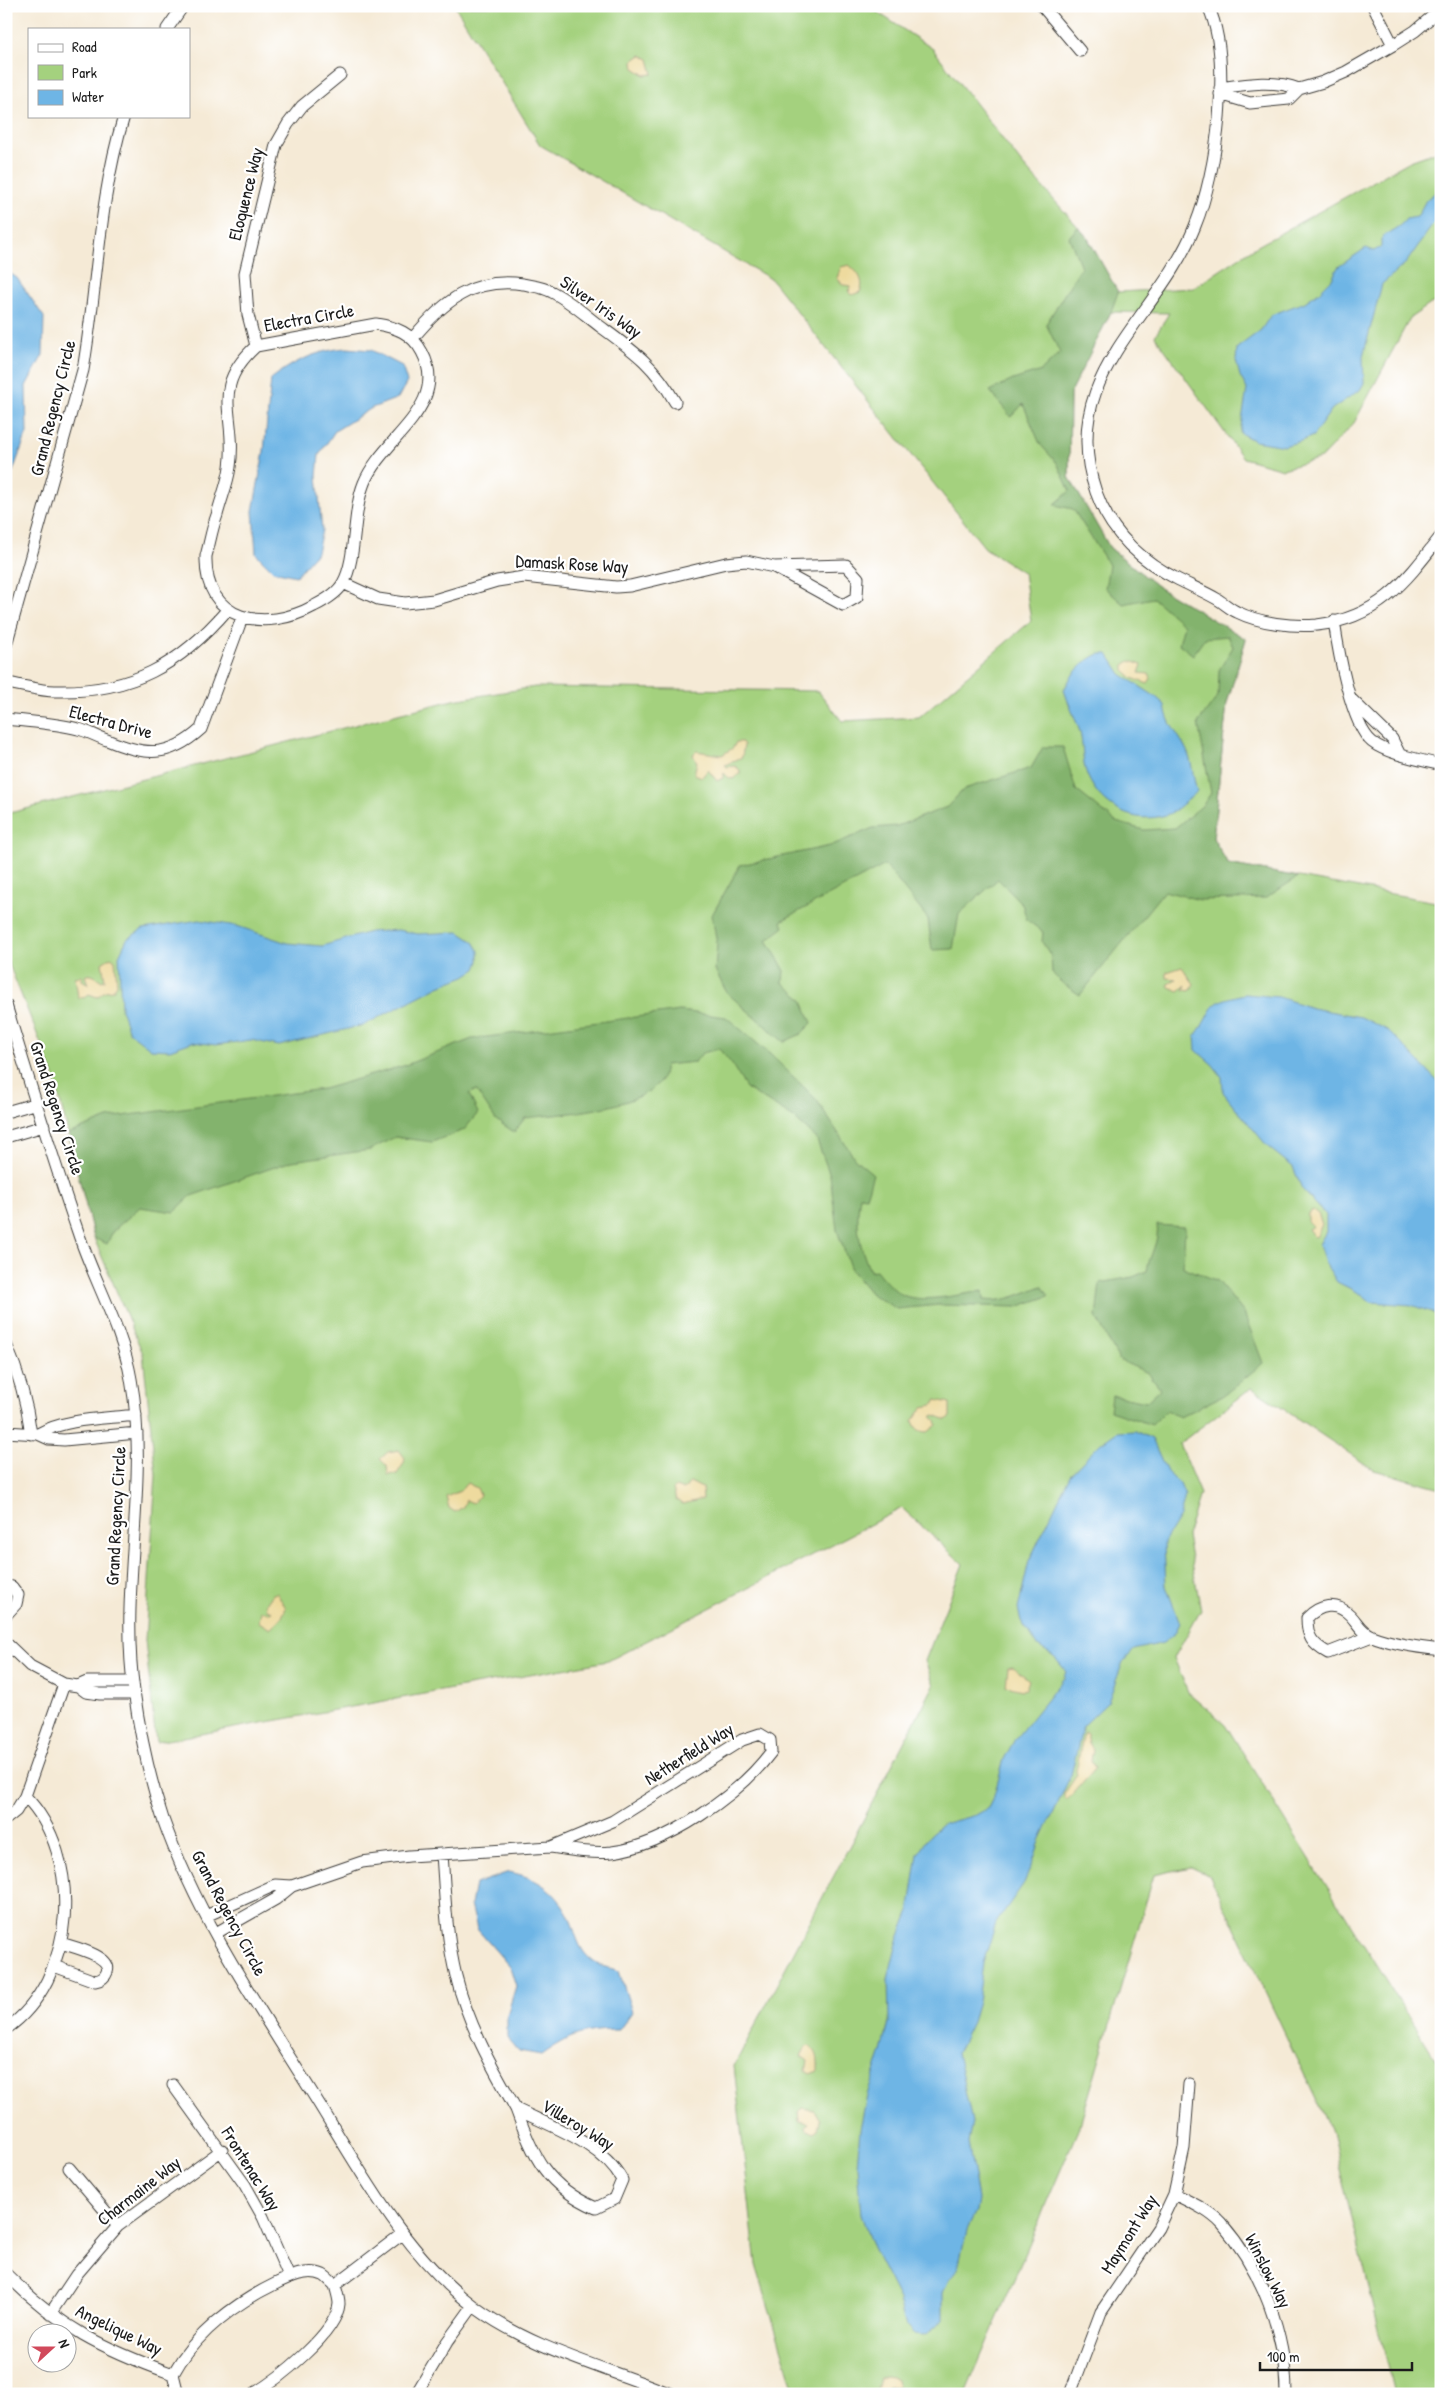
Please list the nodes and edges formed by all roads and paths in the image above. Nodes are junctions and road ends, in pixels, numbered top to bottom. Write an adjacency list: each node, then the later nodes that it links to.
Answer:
1 (183, 6): 6 (street)
2 (1042, 6): 8 (street)
3 (1208, 6): 11 (street)
4 (1373, 6): 7 (street)
5 (1441, 9): 7 (street)
6 (168, 28)
7 (1393, 45): 10 (street)
8 (1080, 51)
9 (340, 75): 14 (street, Eloquence Way)
10 (1299, 89): 11 (street); 11 (street)
11 (1220, 91): 21 (street)
12 (124, 118): 22 (street, Grand Regency Circle)
13 (413, 338): 14 (street, Electra Circle); 15 (street, Silver Iris Way); 18 (street, Electra Circle)
14 (256, 346): 19 (street, Electra Circle)
15 (675, 402)
16 (1441, 536): 21 (street)
17 (774, 567): 17 (street, Damask Rose Way); 18 (street, Damask Rose Way)
18 (343, 583): 20 (street, Electra Circle)
19 (228, 609): 20 (street, Electra Circle); 23 (street, Electra Drive)
20 (242, 618): 24 (street, Electra Drive)
21 (1334, 622): 25 (street)
22 (6, 645)
23 (6, 683)
24 (6, 719)
25 (1441, 766)
26 (6, 1004): 27 (street, Grand Regency Circle)
27 (37, 1103): 28 (street); 29 (street, Grand Regency Circle)
28 (6, 1112)
29 (44, 1126): 30 (street); 32 (street, Grand Regency Circle)
30 (6, 1137)
31 (6, 1344): 35 (street)
32 (136, 1416): 34 (street, Grand Regency Circle); 35 (street)
33 (6, 1432): 35 (street)
34 (137, 1433): 35 (street); 41 (street, Grand Regency Circle)
35 (35, 1434)
36 (6, 1586): 37 (street)
37 (6, 1615)
38 (1372, 1636): 38 (street); 40 (street)
39 (6, 1643): 42 (street)
40 (1441, 1650)
41 (133, 1682): 43 (street); 44 (street, Grand Regency Circle)
42 (64, 1684): 43 (street); 45 (street)
43 (78, 1686): 44 (street)
44 (134, 1694): 50 (street, Grand Regency Circle)
45 (25, 1796): 46 (street); 52 (street)
46 (6, 1819)
47 (551, 1847): 47 (street, Netherfield Way); 48 (street, Netherfield Way)
48 (442, 1854): 49 (street, Netherfield Way); 57 (street, Villeroy Way)
49 (292, 1886): 50 (street, Netherfield Way); 51 (street, Netherfield Way)
50 (206, 1916): 51 (street, Grand Regency Circle)
51 (216, 1933): 62 (street, Grand Regency Circle)
52 (62, 1943): 53 (street); 53 (street)
53 (54, 1966): 54 (street)
54 (6, 2029)
55 (1189, 2084): 60 (street, Maymont Way)
56 (173, 2085): 58 (street, Frontenac Way)
57 (516, 2109): 57 (street, Villeroy Way)
58 (222, 2150): 61 (street, Charmaine Way); 64 (street, Frontenac Way)
59 (69, 2168): 61 (street)
60 (1174, 2194): 73 (street, Maymont Way); 74 (street, Winslow Way)
61 (118, 2226): 67 (street, Charmaine Way)
62 (402, 2234): 65 (street); 66 (street, Grand Regency Circle)
63 (6, 2274): 67 (street, Angelique Way)
64 (289, 2277): 65 (street); 68 (street)
65 (335, 2285): 70 (street)
66 (474, 2306): 71 (street); 72 (street, Grand Regency Circle)
67 (50, 2314): 68 (street, Angelique Way)
68 (173, 2374): 69 (street)
69 (178, 2394)
70 (253, 2394)
71 (416, 2394)
72 (671, 2394)
73 (1070, 2394)
74 (1286, 2394)

